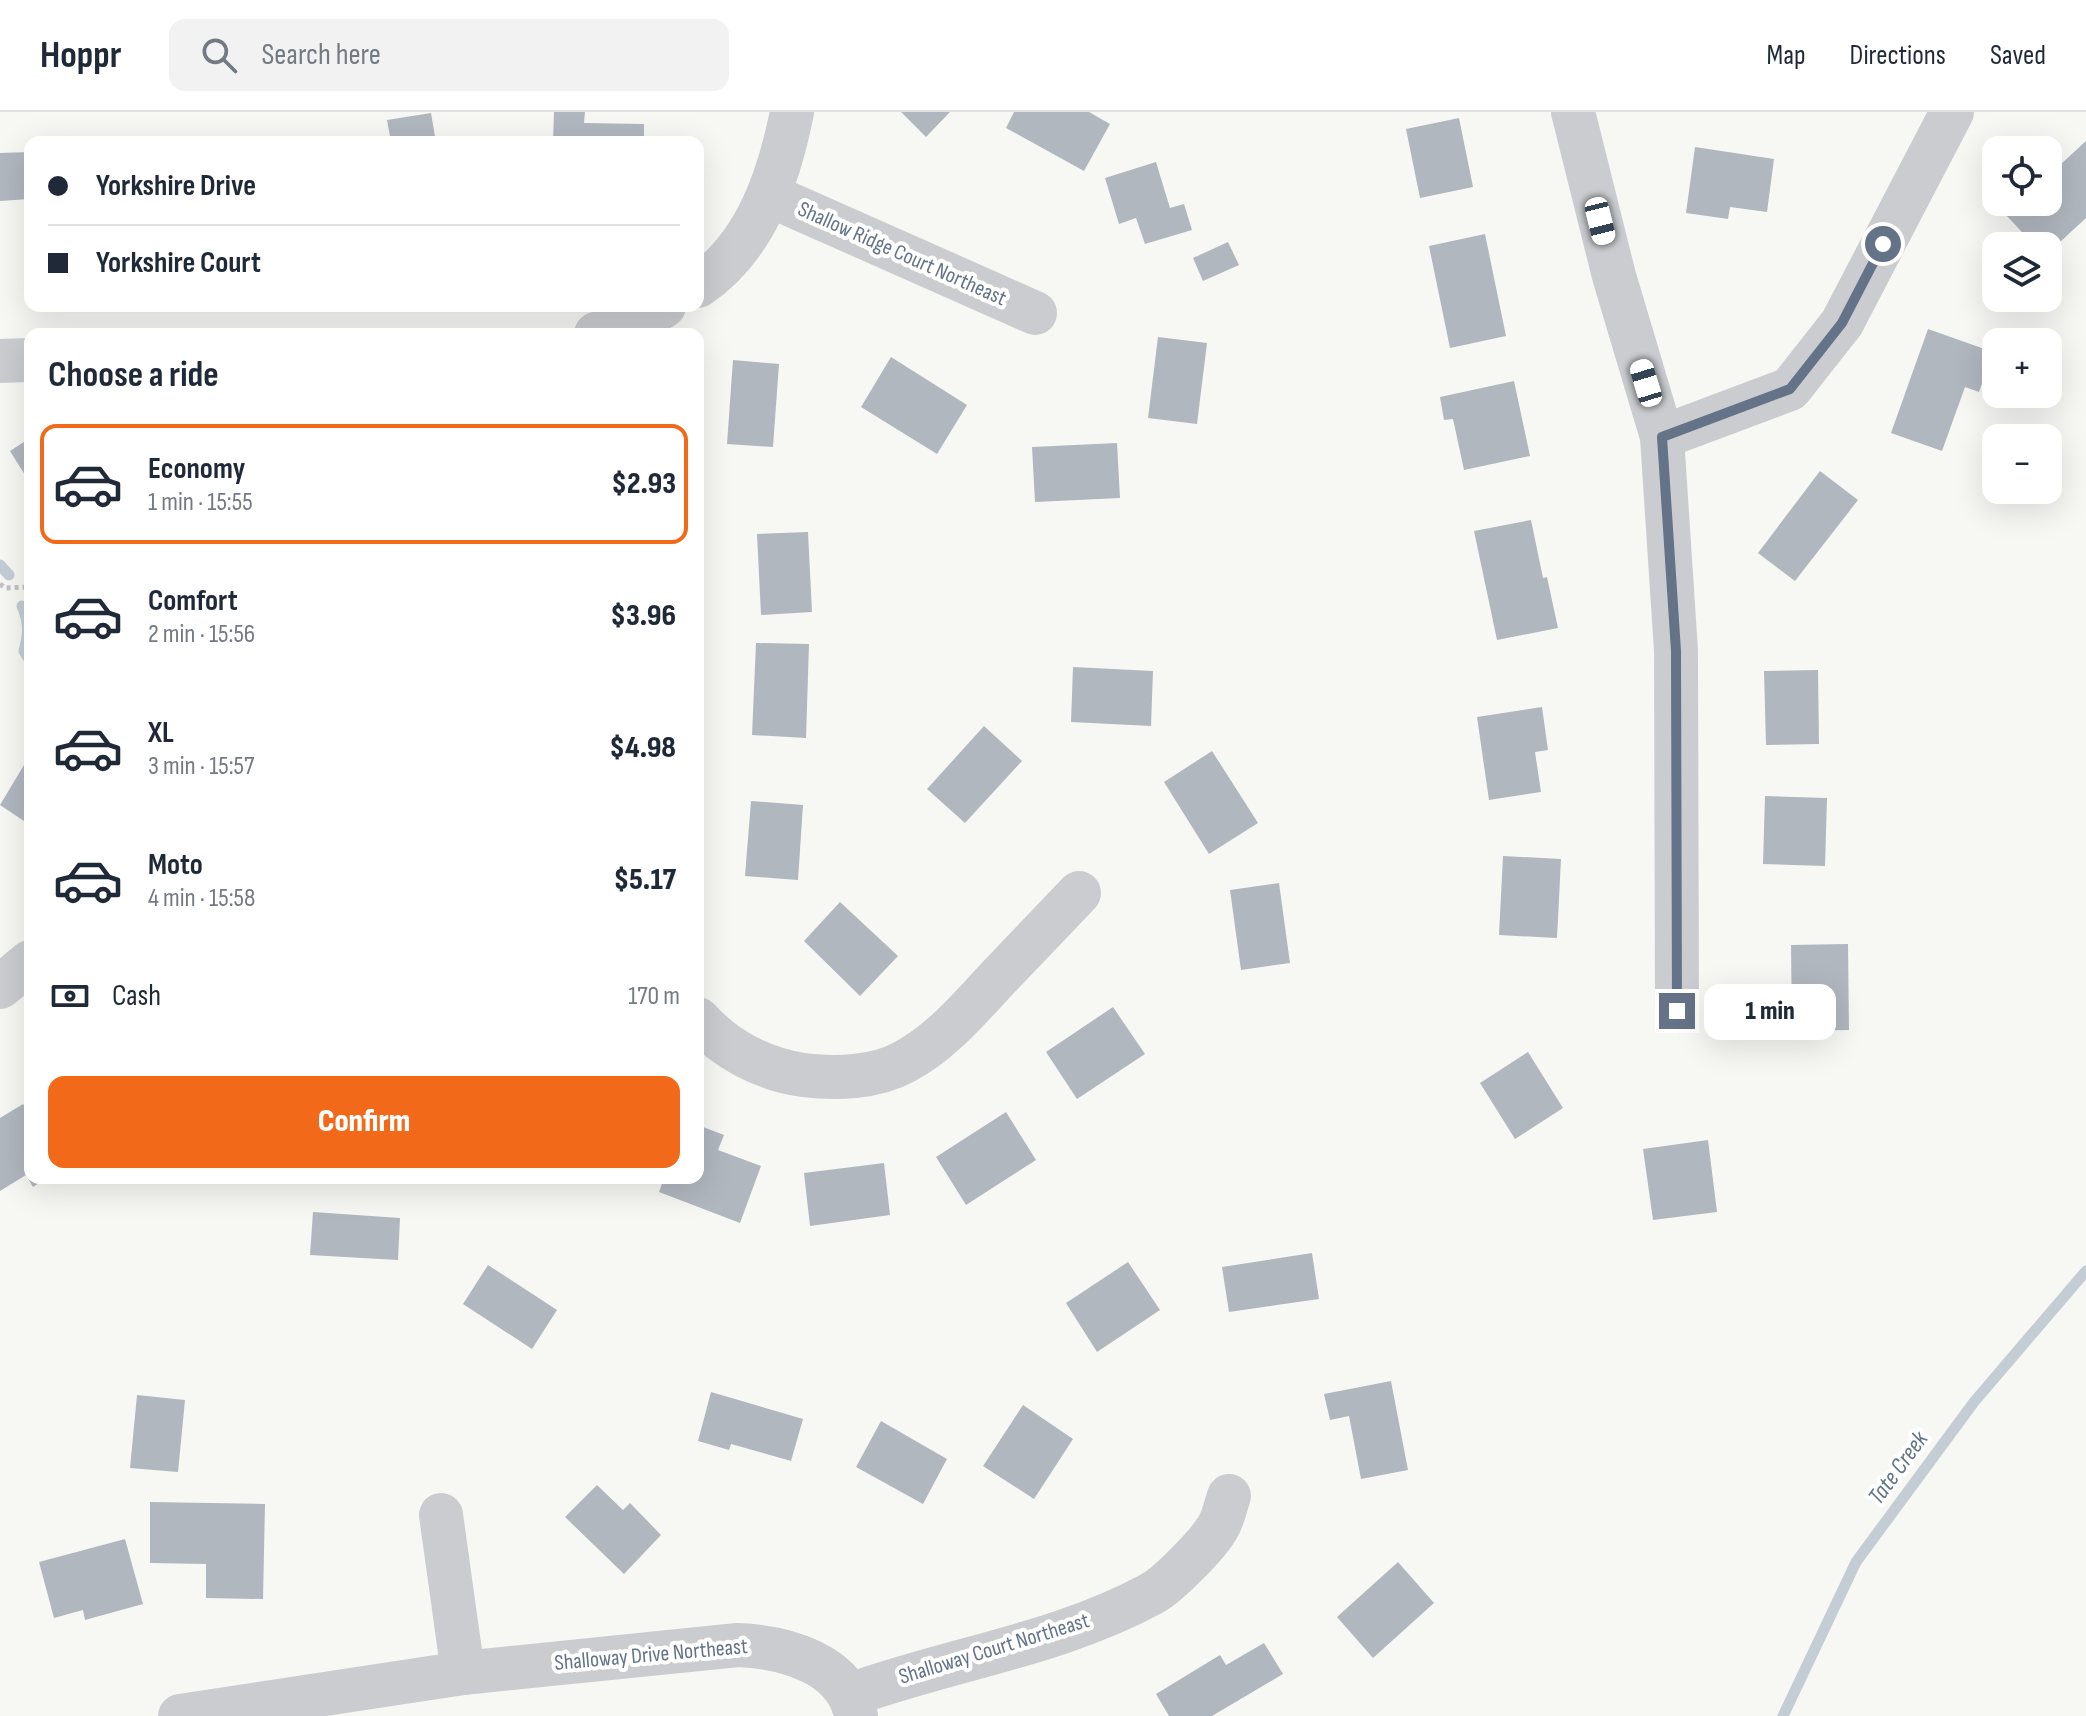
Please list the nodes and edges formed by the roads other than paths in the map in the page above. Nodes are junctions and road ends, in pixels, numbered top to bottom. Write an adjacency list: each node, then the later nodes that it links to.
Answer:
1 (792, 112): 4 (street)
2 (1573, 112): 11 (street)
3 (1952, 112): 11 (street)
4 (769, 195): 5 (street); 7 (street, Shallow Ridge Court Northeast)
5 (704, 280)
6 (654, 312): 8 (street)
7 (1035, 313)
8 (615, 328)
9 (24, 360): 10 (street)
10 (0, 361)
11 (1662, 437): 15 (street)
12 (1079, 893): 16 (street)
13 (24, 967): 14 (street)
14 (0, 987)
15 (1677, 1011)
16 (704, 1025)
17 (1229, 1496): 20 (street, Shalloway Court Northeast)
18 (441, 1515): 19 (street)
19 (463, 1673): 20 (street, Shalloway Drive Northeast); 21 (street, Shalloway Drive Northeast)
20 (853, 1705)
21 (180, 1716)

